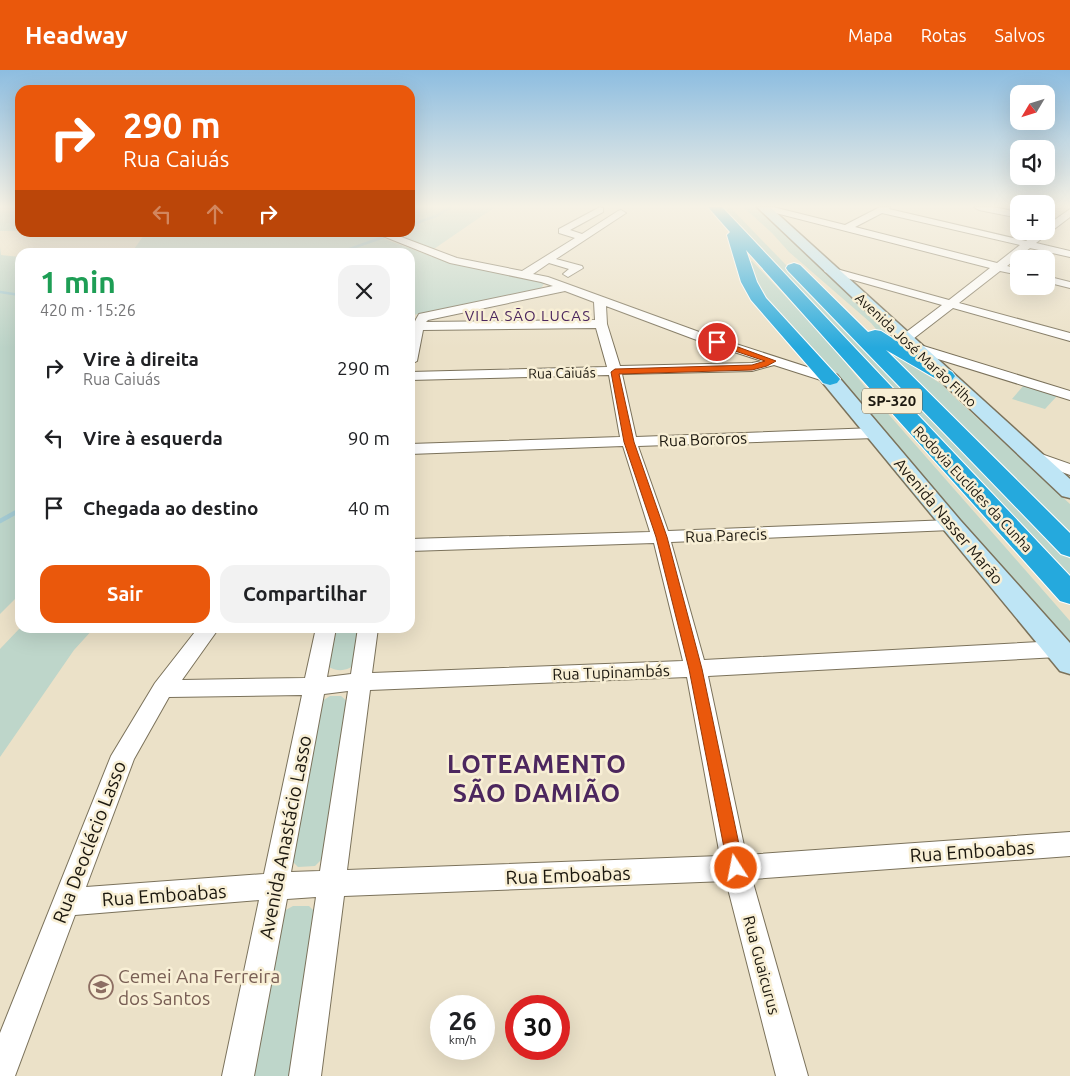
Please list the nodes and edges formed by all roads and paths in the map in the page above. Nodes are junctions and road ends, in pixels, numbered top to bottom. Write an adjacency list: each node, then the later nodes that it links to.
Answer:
1 (435, 254): 14 (street)
2 (558, 254): 9 (street)
3 (740, 254): 32 (highway)
4 (765, 254): 44 (highway, Rodovia Euclides da Cunha / SP-320)
5 (777, 254): 13 (highway, Rodovia Euclides da Cunha / SP-320)
6 (812, 254): 11 (main road, Avenida José Marão Filho)
7 (946, 254): 10 (street)
8 (1018, 254): 10 (street)
9 (549, 260): 14 (street); 15 (street)
10 (1000, 268): 12 (street); 20 (street)
11 (829, 270): 20 (street); 26 (main road, Avenida José Marão Filho)
12 (1010, 270)
13 (799, 273): 31 (highway); 43 (highway, Rodovia Euclides da Cunha / SP-320)
14 (525, 274): 18 (street)
15 (568, 274)
16 (1055, 281): 17 (street)
17 (1070, 285)
18 (566, 287): 19 (street); 21 (street)
19 (600, 300): 23 (street, Rua Guaicurus); 28 (street)
20 (953, 304): 25 (street); 26 (street)
21 (449, 312): 22 (street); 24 (street)
22 (421, 322): 24 (street); 27 (street)
23 (601, 324): 24 (street); 29 (street, Rua Guaicurus)
24 (456, 326)
25 (1070, 337)
26 (911, 343): 31 (main road, Avenida José Marão Filho); 33 (street)
27 (415, 344)
28 (772, 361): 29 (street, Rua Caiuás); 32 (street)
29 (615, 372): 30 (street, Rua Caiuás); 35 (street, Rua Guaicurus)
30 (415, 376)
31 (945, 376): 37 (main road, Avenida José Marão Filho)
32 (830, 379): 34 (main road, Avenida Nasser Marão)
33 (1070, 396)
34 (876, 433): 35 (street, Rua Bororos); 40 (main road, Avenida Nasser Marão)
35 (629, 442): 36 (street, Rua Bororos); 41 (street, Rua Guaicurus)
36 (415, 449)
37 (1030, 455): 38 (street); 39 (main road, Avenida José Marão Filho)
38 (1070, 470)
39 (1070, 491)
40 (951, 525): 41 (street, Rua Parecis); 48 (main road, Avenida Nasser Marão)
41 (661, 537): 42 (street, Rua Parecis); 49 (street, Rua Guaicurus)
42 (415, 545)
43 (1070, 548)
44 (1070, 594)
45 (205, 633): 52 (street, Rua Deoclécio Lasso)
46 (325, 633): 51 (street, Avenida Anastácio Lasso)
47 (367, 633): 50 (street)
48 (1064, 656): 49 (street, Rua Tupinambás)
49 (696, 669): 50 (street, Rua Tupinambás); 54 (street, Rua Guaicurus)
50 (360, 682): 51 (street, Rua Tupinambás); 55 (street)
51 (315, 686): 52 (street, Rua Tupinambás); 56 (street, Avenida Anastácio Lasso)
52 (164, 689): 57 (street, Rua Deoclécio Lasso)
53 (1070, 844): 54 (street, Rua Emboabas)
54 (736, 868): 55 (street, Rua Emboabas); 61 (street, Rua Guaicurus)
55 (332, 885): 56 (street, Rua Emboabas); 60 (street)
56 (275, 886): 57 (street, Rua Emboabas); 59 (street, Avenida Anastácio Lasso)
57 (66, 902): 58 (street, Rua Deoclécio Lasso)
58 (0, 1073)
59 (238, 1076)
60 (305, 1076)
61 (792, 1076)

